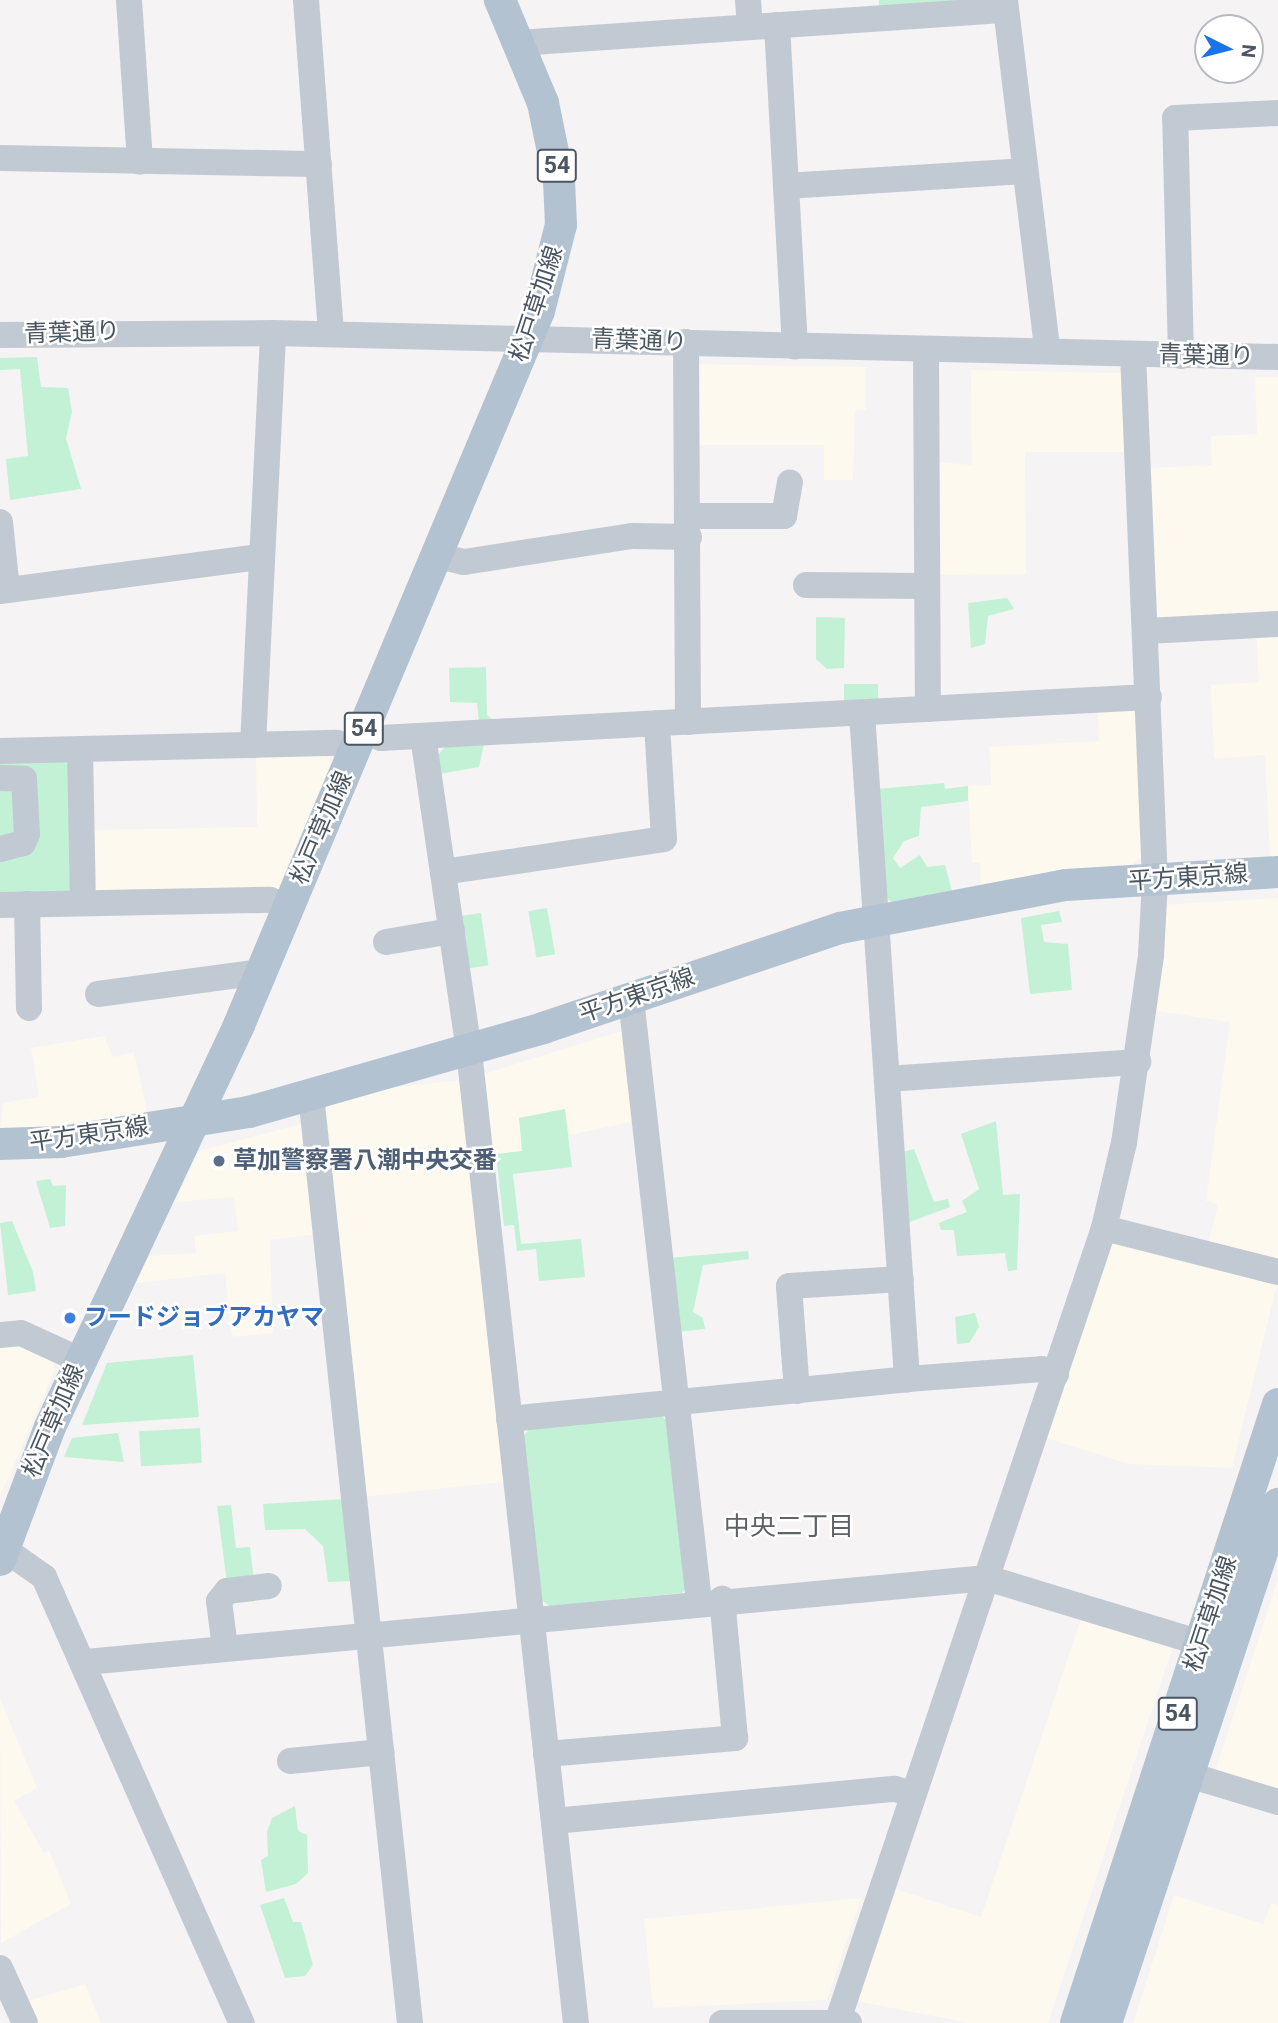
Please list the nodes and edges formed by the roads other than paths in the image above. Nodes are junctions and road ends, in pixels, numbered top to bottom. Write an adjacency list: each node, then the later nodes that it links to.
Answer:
1 (129, 0): 10 (street)
2 (306, 0): 11 (street)
3 (500, 0): 7 (main road, 松戸草加線 / 54)
4 (1006, 5): 6 (street); 12 (street)
5 (749, 13): 6 (street); 7 (street)
6 (777, 25): 13 (street)
7 (518, 43): 17 (main road, 松戸草加線 / 54)
8 (1278, 113): 23 (street)
9 (0, 158): 10 (street)
10 (140, 162): 11 (street)
11 (318, 164): 15 (street)
12 (1025, 171): 13 (street); 21 (street)
13 (786, 187): 19 (street)
14 (273, 333): 15 (street, 青葉通り); 16 (street, 青葉通り); 29 (street)
15 (331, 334): 17 (street, 青葉通り)
16 (0, 335)
17 (530, 338): 18 (street, 青葉通り); 28 (main road, 松戸草加線 / 54)
18 (686, 342): 19 (street, 青葉通り); 27 (street)
19 (794, 346): 20 (street, 青葉通り)
20 (926, 349): 21 (street, 青葉通り); 31 (street)
21 (1047, 349): 22 (street, 青葉通り)
22 (1133, 354): 23 (street, 青葉通り); 34 (street)
23 (1181, 356): 24 (street, 青葉通り)
24 (1278, 357)
25 (790, 483): 27 (street)
26 (0, 522): 32 (street)
27 (688, 526): 28 (street); 38 (street)
28 (438, 556): 41 (main road, 松戸草加線 / 54)
29 (260, 557): 32 (street); 42 (street)
30 (806, 585): 31 (street)
31 (927, 586): 36 (street)
32 (3, 590)
33 (1278, 624): 34 (street)
34 (1147, 631): 35 (street)
35 (1149, 698): 36 (street); 49 (street)
36 (928, 709): 37 (street)
37 (862, 713): 38 (street); 54 (street)
38 (688, 722): 39 (street)
39 (657, 723): 40 (street); 47 (street)
40 (423, 736): 41 (street); 47 (street)
41 (359, 740): 42 (street); 53 (main road, 松戸草加線 / 54)
42 (253, 745): 43 (street)
43 (80, 750): 44 (street); 50 (street)
44 (0, 751)
45 (0, 778): 46 (street)
46 (0, 849)
47 (443, 872): 55 (street)
48 (1278, 872): 49 (main road, 平方東京線)
49 (1155, 881): 54 (main road, 平方東京線); 62 (street)
50 (83, 903): 51 (street); 53 (street)
51 (27, 904): 52 (street); 60 (street)
52 (0, 905)
53 (289, 906): 57 (main road, 松戸草加線 / 54)
54 (877, 921): 59 (main road, 平方東京線); 63 (street)
55 (452, 932): 56 (street); 61 (street)
56 (386, 942)
57 (261, 972): 58 (street); 65 (main road, 松戸草加線 / 54)
58 (98, 993)
59 (631, 999): 61 (main road, 平方東京線); 75 (street)
60 (29, 1008)
61 (469, 1051): 64 (main road, 平方東京線); 77 (street)
62 (1138, 1062): 63 (street); 67 (street)
63 (887, 1079): 69 (street)
64 (311, 1095): 65 (main road, 平方東京線); 84 (street)
65 (197, 1120): 66 (main road, 平方東京線); 71 (main road, 松戸草加線 / 54)
66 (0, 1144)
67 (1104, 1228): 68 (street); 72 (street)
68 (1278, 1272)
69 (901, 1279): 73 (street); 74 (street)
70 (0, 1335): 71 (street)
71 (80, 1360): 79 (main road, 松戸草加線 / 54)
72 (1056, 1374): 73 (street); 80 (street)
73 (907, 1379): 74 (street)
74 (797, 1391): 75 (street)
75 (675, 1404): 77 (street); 82 (street)
76 (1278, 1404): 85 (main road, 松戸草加線 / 54)
77 (509, 1419): 83 (street)
78 (1276, 1520): 91 (main road, 松戸草加線 / 54)
79 (2, 1554): 87 (street)
80 (987, 1578): 82 (street); 85 (street); 92 (street)
81 (269, 1586): 86 (street)
82 (711, 1600): 83 (street); 89 (street)
83 (531, 1618): 84 (street); 89 (street)
84 (369, 1634): 86 (street); 88 (street)
85 (1201, 1643): 102 (main road, 松戸草加線 / 54)
86 (225, 1648): 87 (street)
87 (86, 1662): 98 (street)
88 (382, 1752): 90 (street); 99 (street)
89 (546, 1754): 94 (street)
90 (290, 1761)
91 (1188, 1775): 93 (street); 103 (main road, 松戸草加線 / 54)
92 (913, 1794): 94 (street); 96 (street)
93 (1278, 1802)
94 (554, 1821): 100 (street)
95 (0, 1968): 97 (street)
96 (841, 2022): 101 (street)
97 (25, 2023)
98 (242, 2023)
99 (410, 2023)
100 (576, 2023)
101 (722, 2023)
102 (1076, 2023)
103 (1106, 2023)

